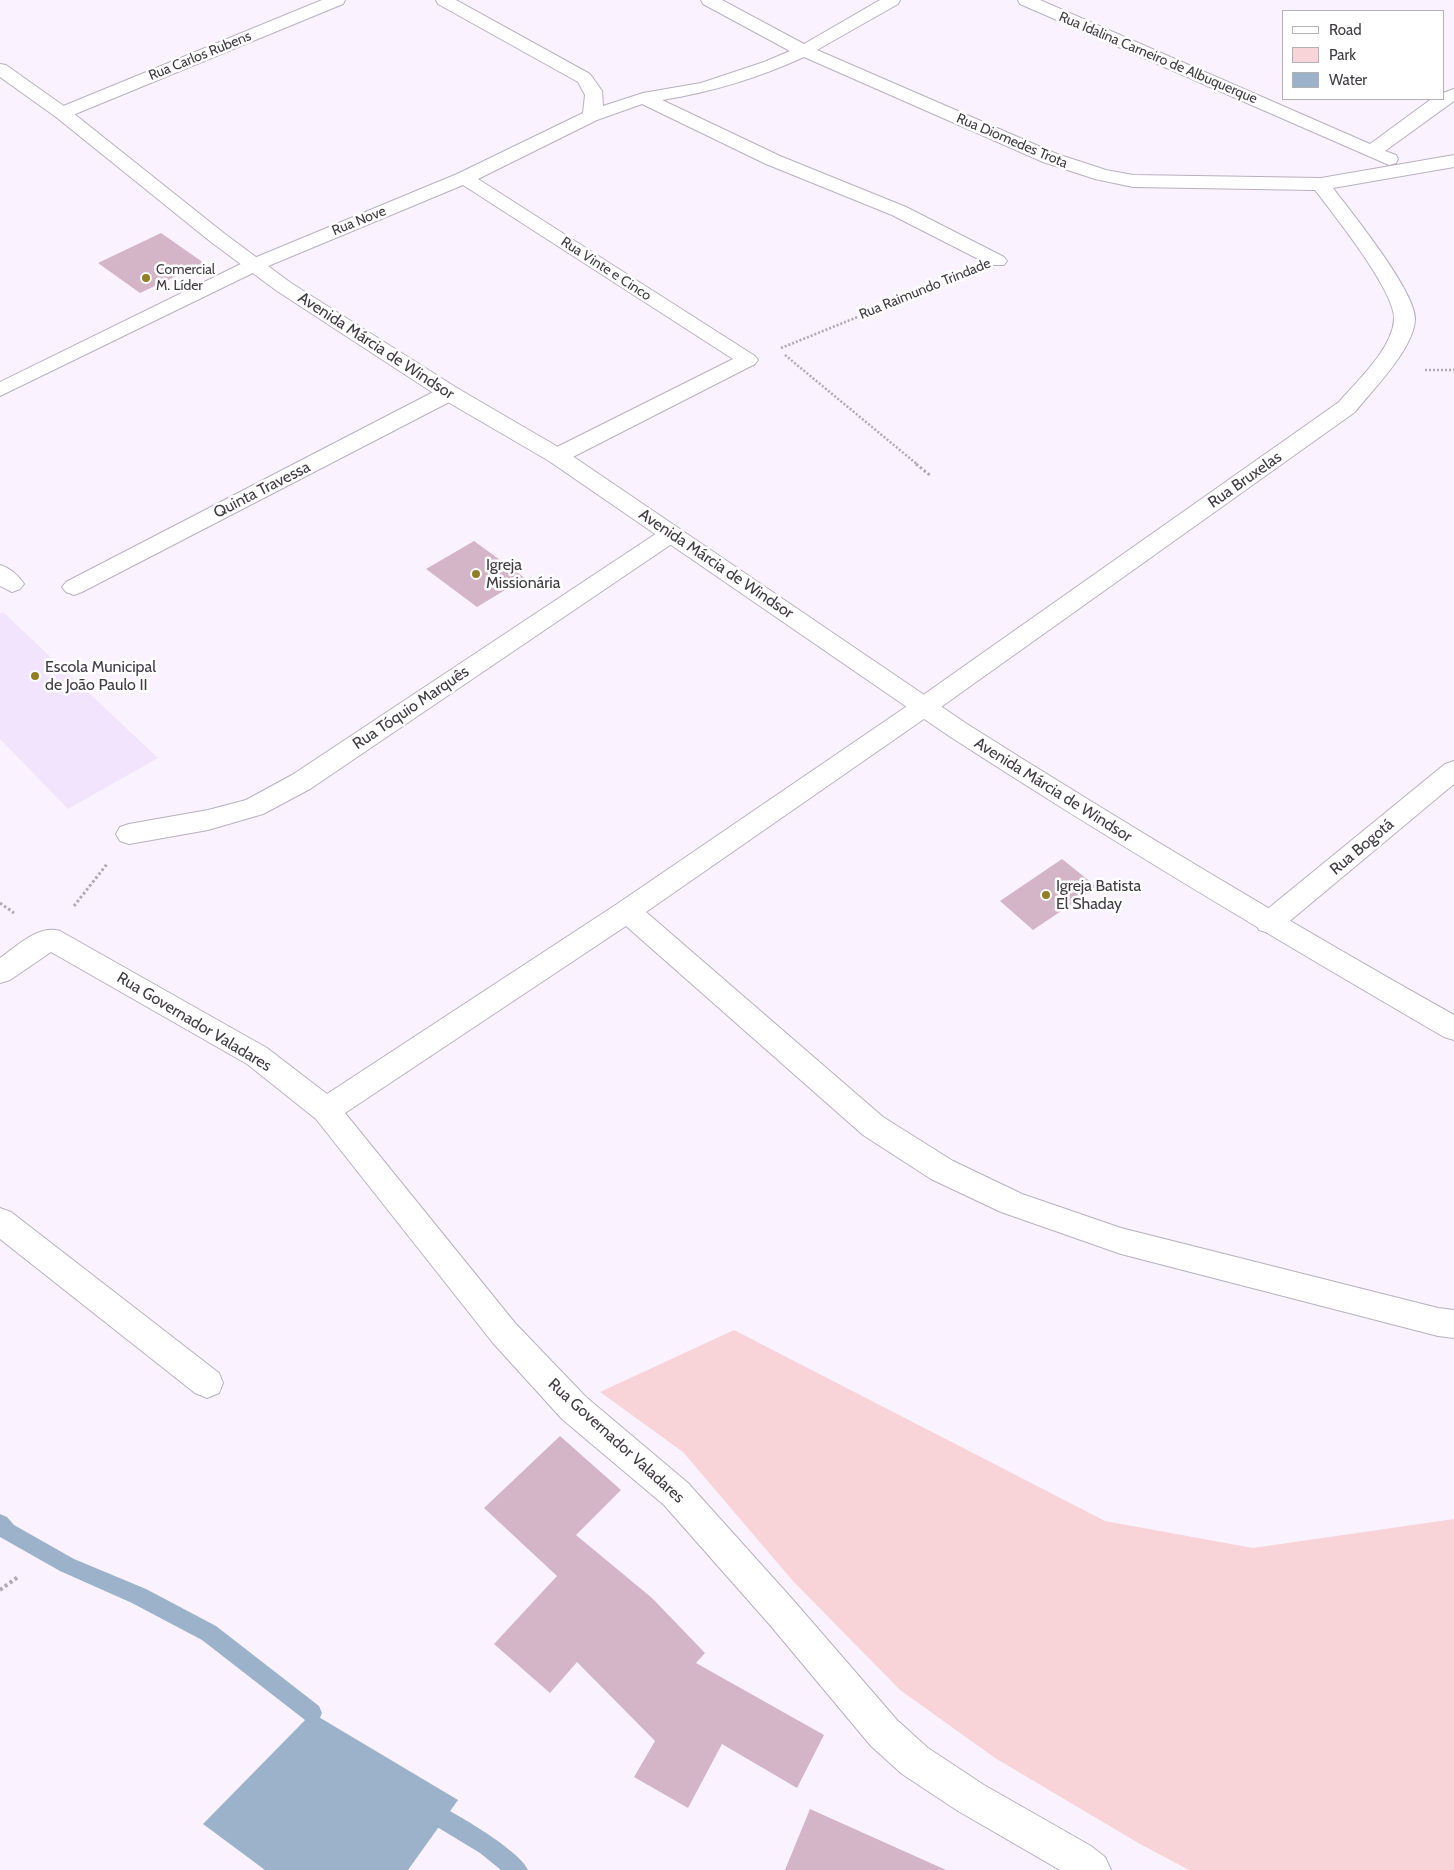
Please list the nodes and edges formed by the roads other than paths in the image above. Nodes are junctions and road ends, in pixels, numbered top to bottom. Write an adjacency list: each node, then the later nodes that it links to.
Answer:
1 (338, 0): 10 (street, Rua Carlos Rubens)
2 (444, 0): 11 (street)
3 (709, 0): 6 (street)
4 (892, 0): 6 (street)
5 (1026, 0): 12 (street, Rua Idalina Carneiro de Albuquerque)
6 (804, 51): 8 (street); 16 (street, Rua Diomedes Trota)
7 (0, 69): 10 (street, Avenida Márcia de Windsor)
8 (643, 98): 11 (street); 17 (street, Rua Raimundo Trindade)
9 (1443, 100): 12 (street)
10 (62, 113): 18 (street, Avenida Márcia de Windsor)
11 (591, 116): 15 (street, Rua Nove)
12 (1372, 152): 14 (street, Rua Idalina Carneiro de Albuquerque)
13 (1454, 161): 14 (street, Rua Diomedes Trota)
14 (1412, 169): 16 (street, Rua Diomedes Trota)
15 (464, 178): 18 (street, Rua Nove); 21 (street, Rua Vinte e Cinco)
16 (1321, 184): 24 (street, Rua Bruxelas)
17 (997, 261)
18 (254, 265): 19 (street); 20 (street, Avenida Márcia de Windsor)
19 (2, 386)
20 (449, 393): 21 (street, Avenida Márcia de Windsor); 23 (street, Quinta Travessa)
21 (558, 456): 22 (street, Avenida Márcia de Windsor)
22 (671, 534): 24 (street, Avenida Márcia de Windsor); 26 (street, Rua Tóquio Marquês)
23 (74, 588)
24 (925, 706): 27 (street, Rua Bruxelas); 28 (street, Avenida Márcia de Windsor)
25 (1454, 770): 28 (street, Rua Bogotá)
26 (129, 834)
27 (627, 911): 31 (street, Rua Bruxelas); 33 (street)
28 (1270, 923): 30 (street, Avenida Márcia de Windsor)
29 (0, 972): 31 (street, Rua Governador Valadares)
30 (1454, 1029)
31 (326, 1110): 35 (street, Rua Governador Valadares)
32 (0, 1221): 34 (street)
33 (1454, 1324)
34 (207, 1383)
35 (1092, 1870)

